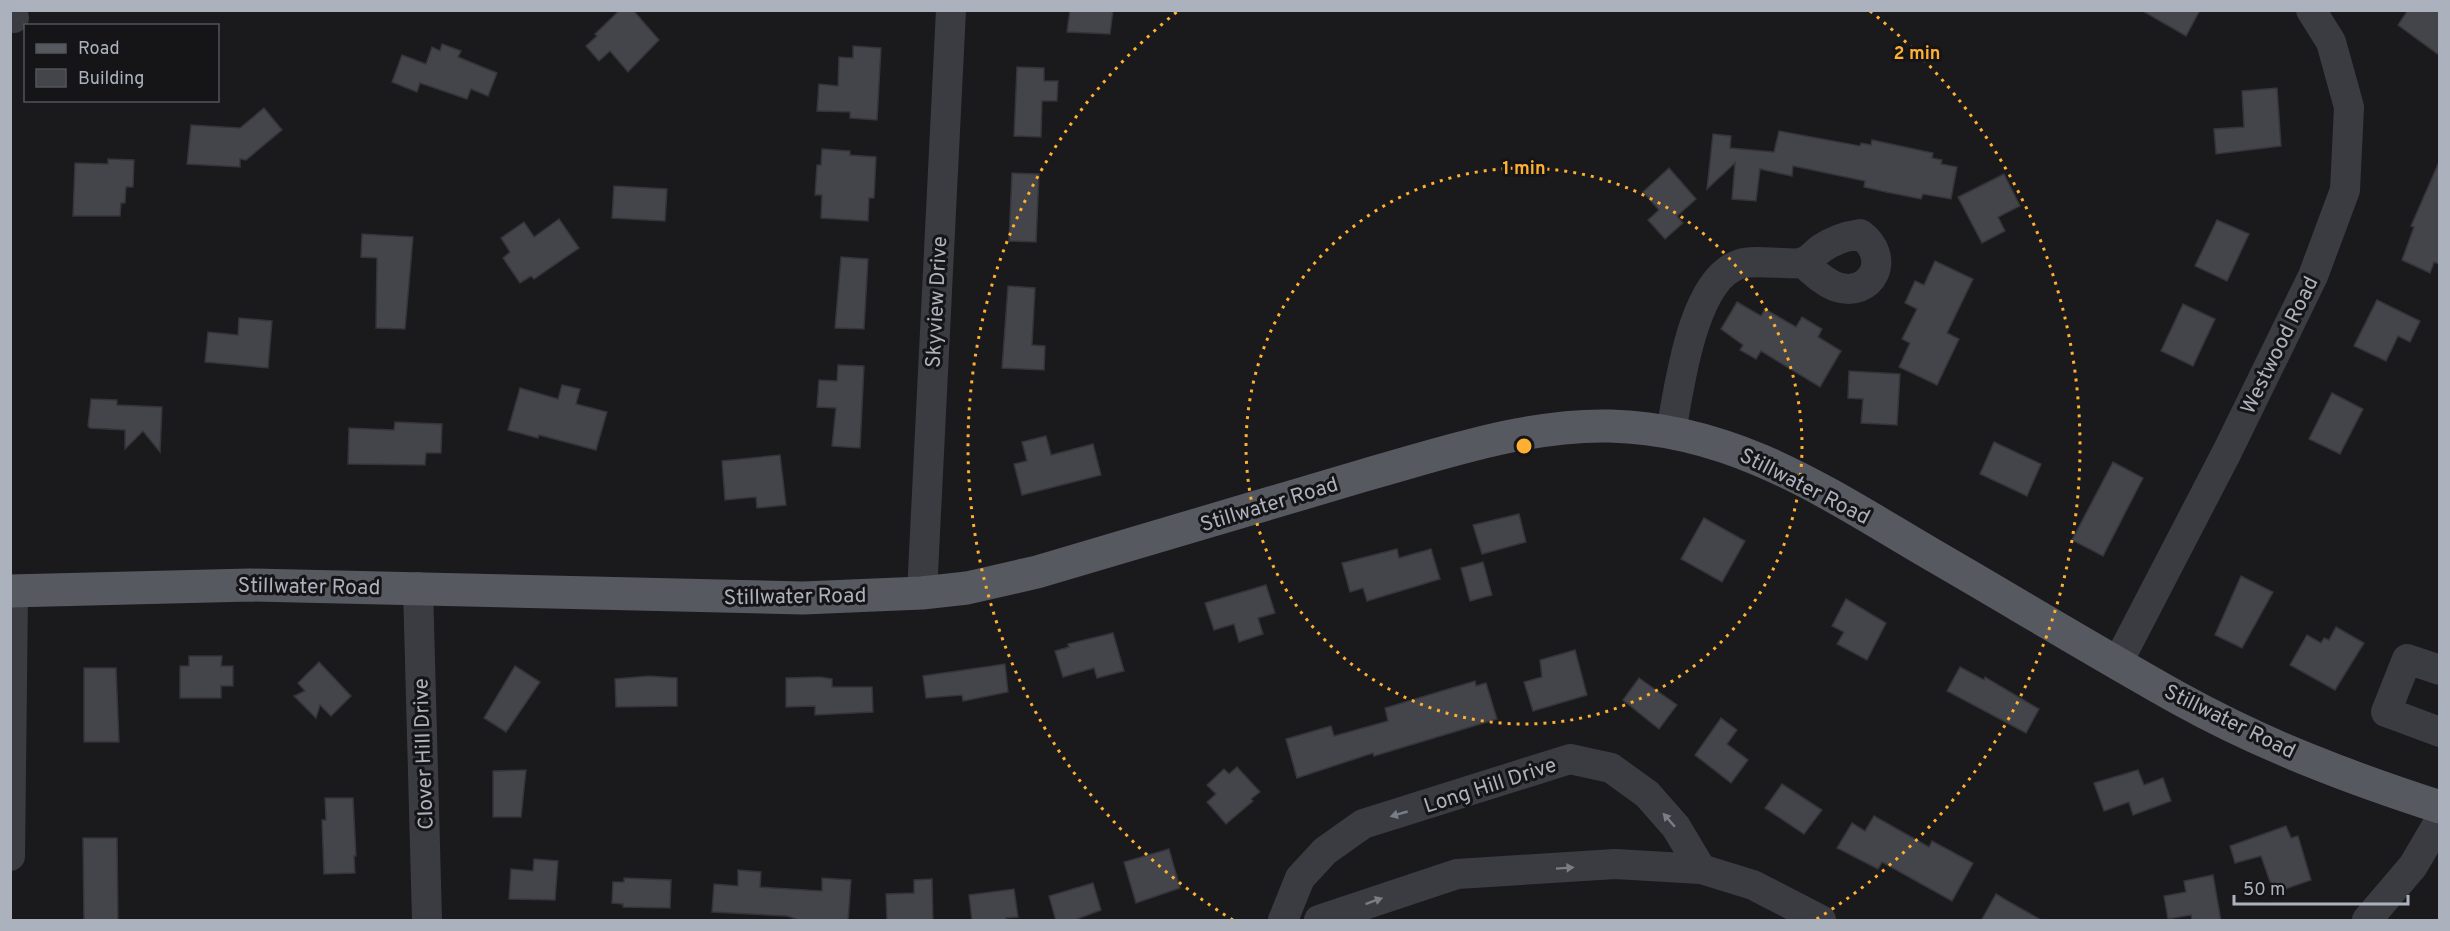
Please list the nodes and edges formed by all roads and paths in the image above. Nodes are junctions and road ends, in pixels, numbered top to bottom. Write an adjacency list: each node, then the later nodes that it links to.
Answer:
1 (951, 10): 7 (street, Skyview Drive)
2 (2311, 10): 8 (street, Westwood Road)
3 (1803, 263): 4 (street)
4 (1671, 432): 7 (main road, Stillwater Road); 8 (main road, Stillwater Road)
5 (418, 588): 6 (main road, Stillwater Road); 7 (main road, Stillwater Road); 15 (street, Clover Hill Drive)
6 (12, 592): 13 (street)
7 (922, 593)
8 (2118, 662): 11 (main road, Stillwater Road)
9 (2439, 670): 10 (street)
10 (2439, 732)
11 (2439, 807)
12 (2439, 820): 19 (street)
13 (10, 856)
14 (1701, 869): 16 (street, Long Hill Drive, one-way to 16); 17 (street, one-way to 14); 18 (street)
15 (427, 921)
16 (1283, 921)
17 (1319, 921)
18 (1821, 921)
19 (2367, 921)

